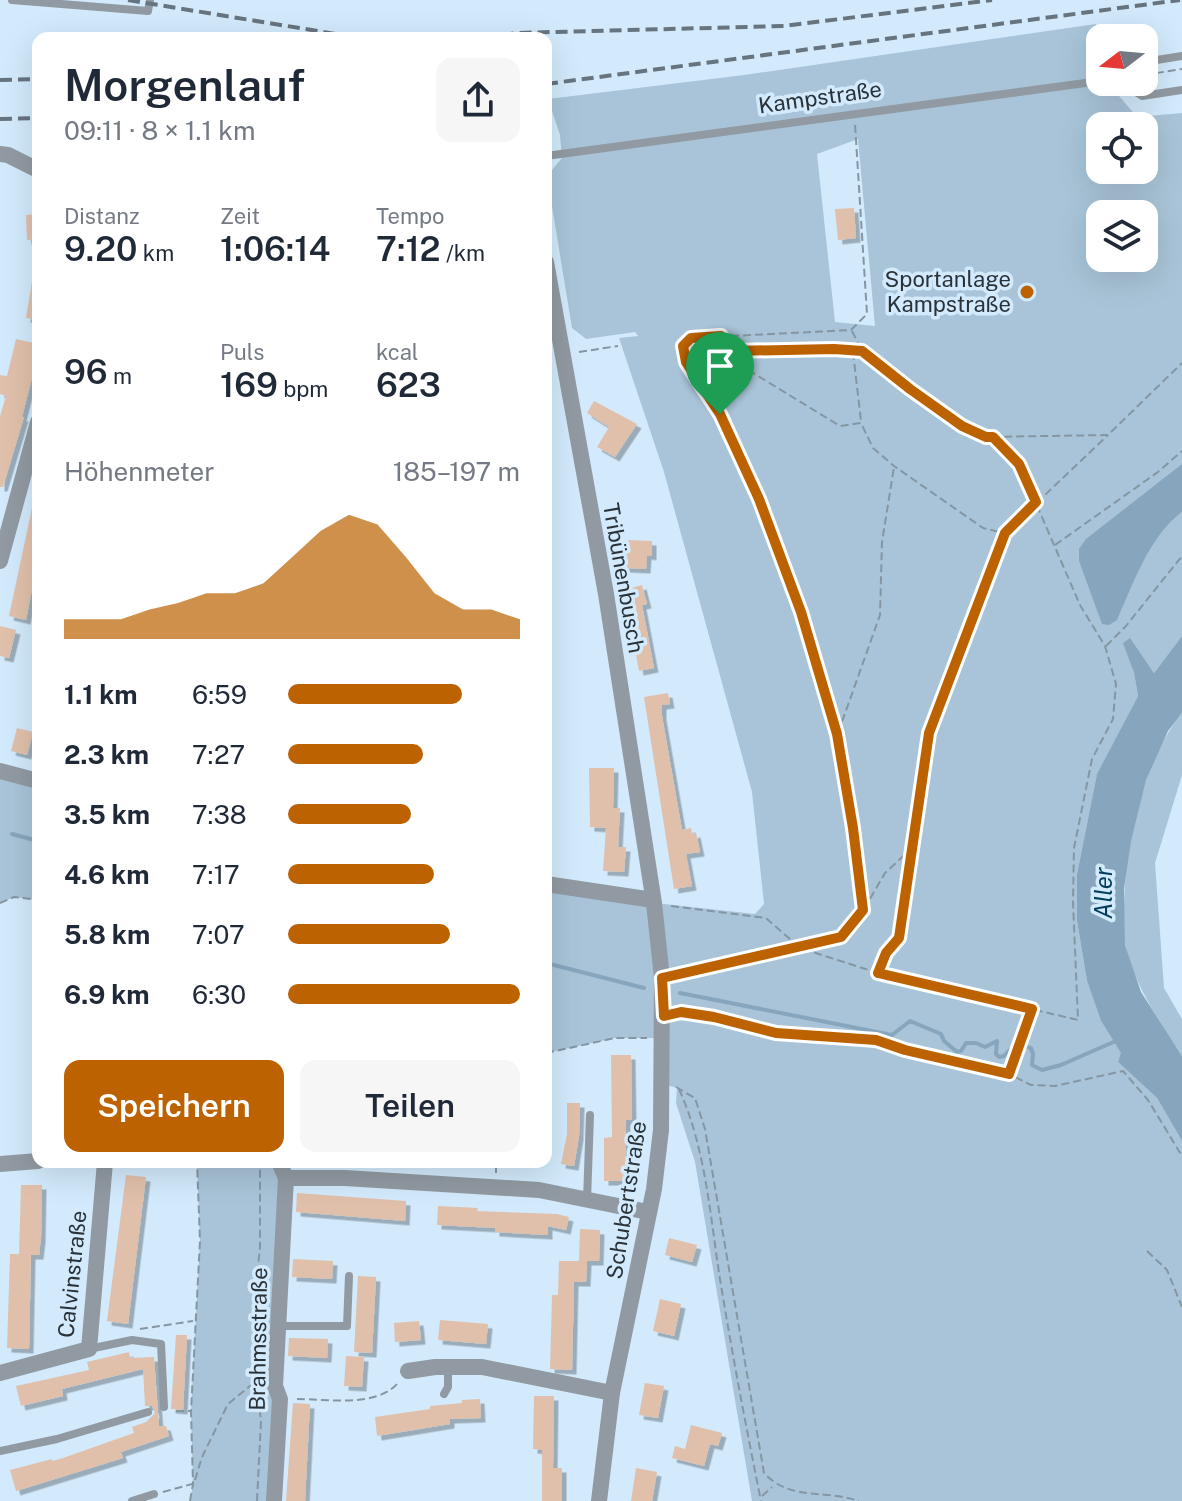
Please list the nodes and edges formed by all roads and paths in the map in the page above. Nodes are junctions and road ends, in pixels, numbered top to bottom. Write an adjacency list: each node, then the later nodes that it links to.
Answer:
1 (12, 0): 2 (lane)
2 (150, 0)
3 (1182, 56): 4 (lane)
4 (1158, 60)
5 (1181, 70): 6 (path); 7 (path)
6 (1158, 73)
7 (1182, 78)
8 (1086, 83): 11 (lane, Kampstraße)
9 (1182, 90): 10 (lane)
10 (1158, 94)
11 (854, 115): 13 (lane, Kampstraße); 16 (path)
12 (0, 154): 14 (street)
13 (552, 155)
14 (32, 167)
15 (552, 299): 22 (street, Tribünenbusch)
16 (851, 330): 17 (path); 21 (path)
17 (721, 336): 19 (path); 36 (path)
18 (618, 346): 22 (path)
19 (732, 351): 20 (path); 24 (path)
20 (853, 351): 21 (path); 24 (path)
21 (862, 351): 26 (path)
22 (561, 355): 42 (street, Tribünenbusch)
23 (1182, 363): 25 (path)
24 (861, 423): 29 (path)
25 (1108, 435): 26 (path); 30 (path)
26 (993, 437): 30 (path)
27 (32, 444): 34 (street)
28 (1182, 451): 32 (path)
29 (894, 466): 31 (path); 36 (path)
30 (1036, 502): 31 (path); 32 (path)
31 (1005, 533): 39 (path)
32 (1055, 545): 35 (path)
33 (1182, 556): 35 (path)
34 (0, 561)
35 (1105, 646): 48 (path)
36 (837, 734): 44 (path)
37 (0, 771): 38 (street)
38 (32, 779)
39 (913, 847): 44 (path); 46 (path)
40 (552, 885): 42 (street)
41 (32, 899): 43 (path)
42 (653, 902): 45 (path); 47 (street, Schubertstraße)
43 (0, 903)
44 (863, 910): 45 (path)
45 (800, 948): 46 (path); 47 (path)
46 (878, 973): 48 (path)
47 (662, 978): 49 (street, Schubertstraße)
48 (1032, 1009): 52 (path)
49 (664, 1016): 50 (street, Schubertstraße); 52 (path)
50 (663, 1038): 51 (path); 62 (street, Schubertstraße)
51 (552, 1052)
52 (1009, 1074): 54 (path)
53 (590, 1115): 61 (lane)
54 (1182, 1156)
55 (32, 1161): 56 (street)
56 (0, 1164)
57 (104, 1168): 69 (street, Calvinstraße)
58 (197, 1168): 66 (path)
59 (260, 1168): 73 (path)
60 (283, 1170): 61 (street); 67 (street, Brahmsstraße)
61 (587, 1200): 62 (street)
62 (648, 1212): 75 (street, Schubertstraße)
63 (1147, 1251): 65 (path)
64 (349, 1276): 67 (lane)
65 (1182, 1307)
66 (194, 1321): 68 (path); 80 (path)
67 (278, 1326): 74 (street, Brahmsstraße)
68 (135, 1330)
69 (89, 1349): 72 (street, Calvinstraße); 77 (lane)
70 (448, 1367): 71 (street); 75 (street); 76 (lane)
71 (408, 1371): 74 (path)
72 (0, 1373)
73 (257, 1386): 74 (path); 80 (path); 88 (path)
74 (277, 1393): 89 (street, Brahmsstraße)
75 (612, 1393): 90 (street, Schubertstraße)
76 (444, 1394)
77 (164, 1407)
78 (148, 1412): 79 (lane)
79 (0, 1451)
80 (193, 1484): 83 (path); 87 (path)
81 (773, 1486): 82 (path); 85 (path); 85 (path)
82 (783, 1492)
83 (154, 1494): 86 (lane)
84 (792, 1497): 91 (path)
85 (760, 1499)
86 (132, 1501)
87 (190, 1501)
88 (257, 1501)
89 (274, 1501)
90 (599, 1501)
91 (859, 1501)

